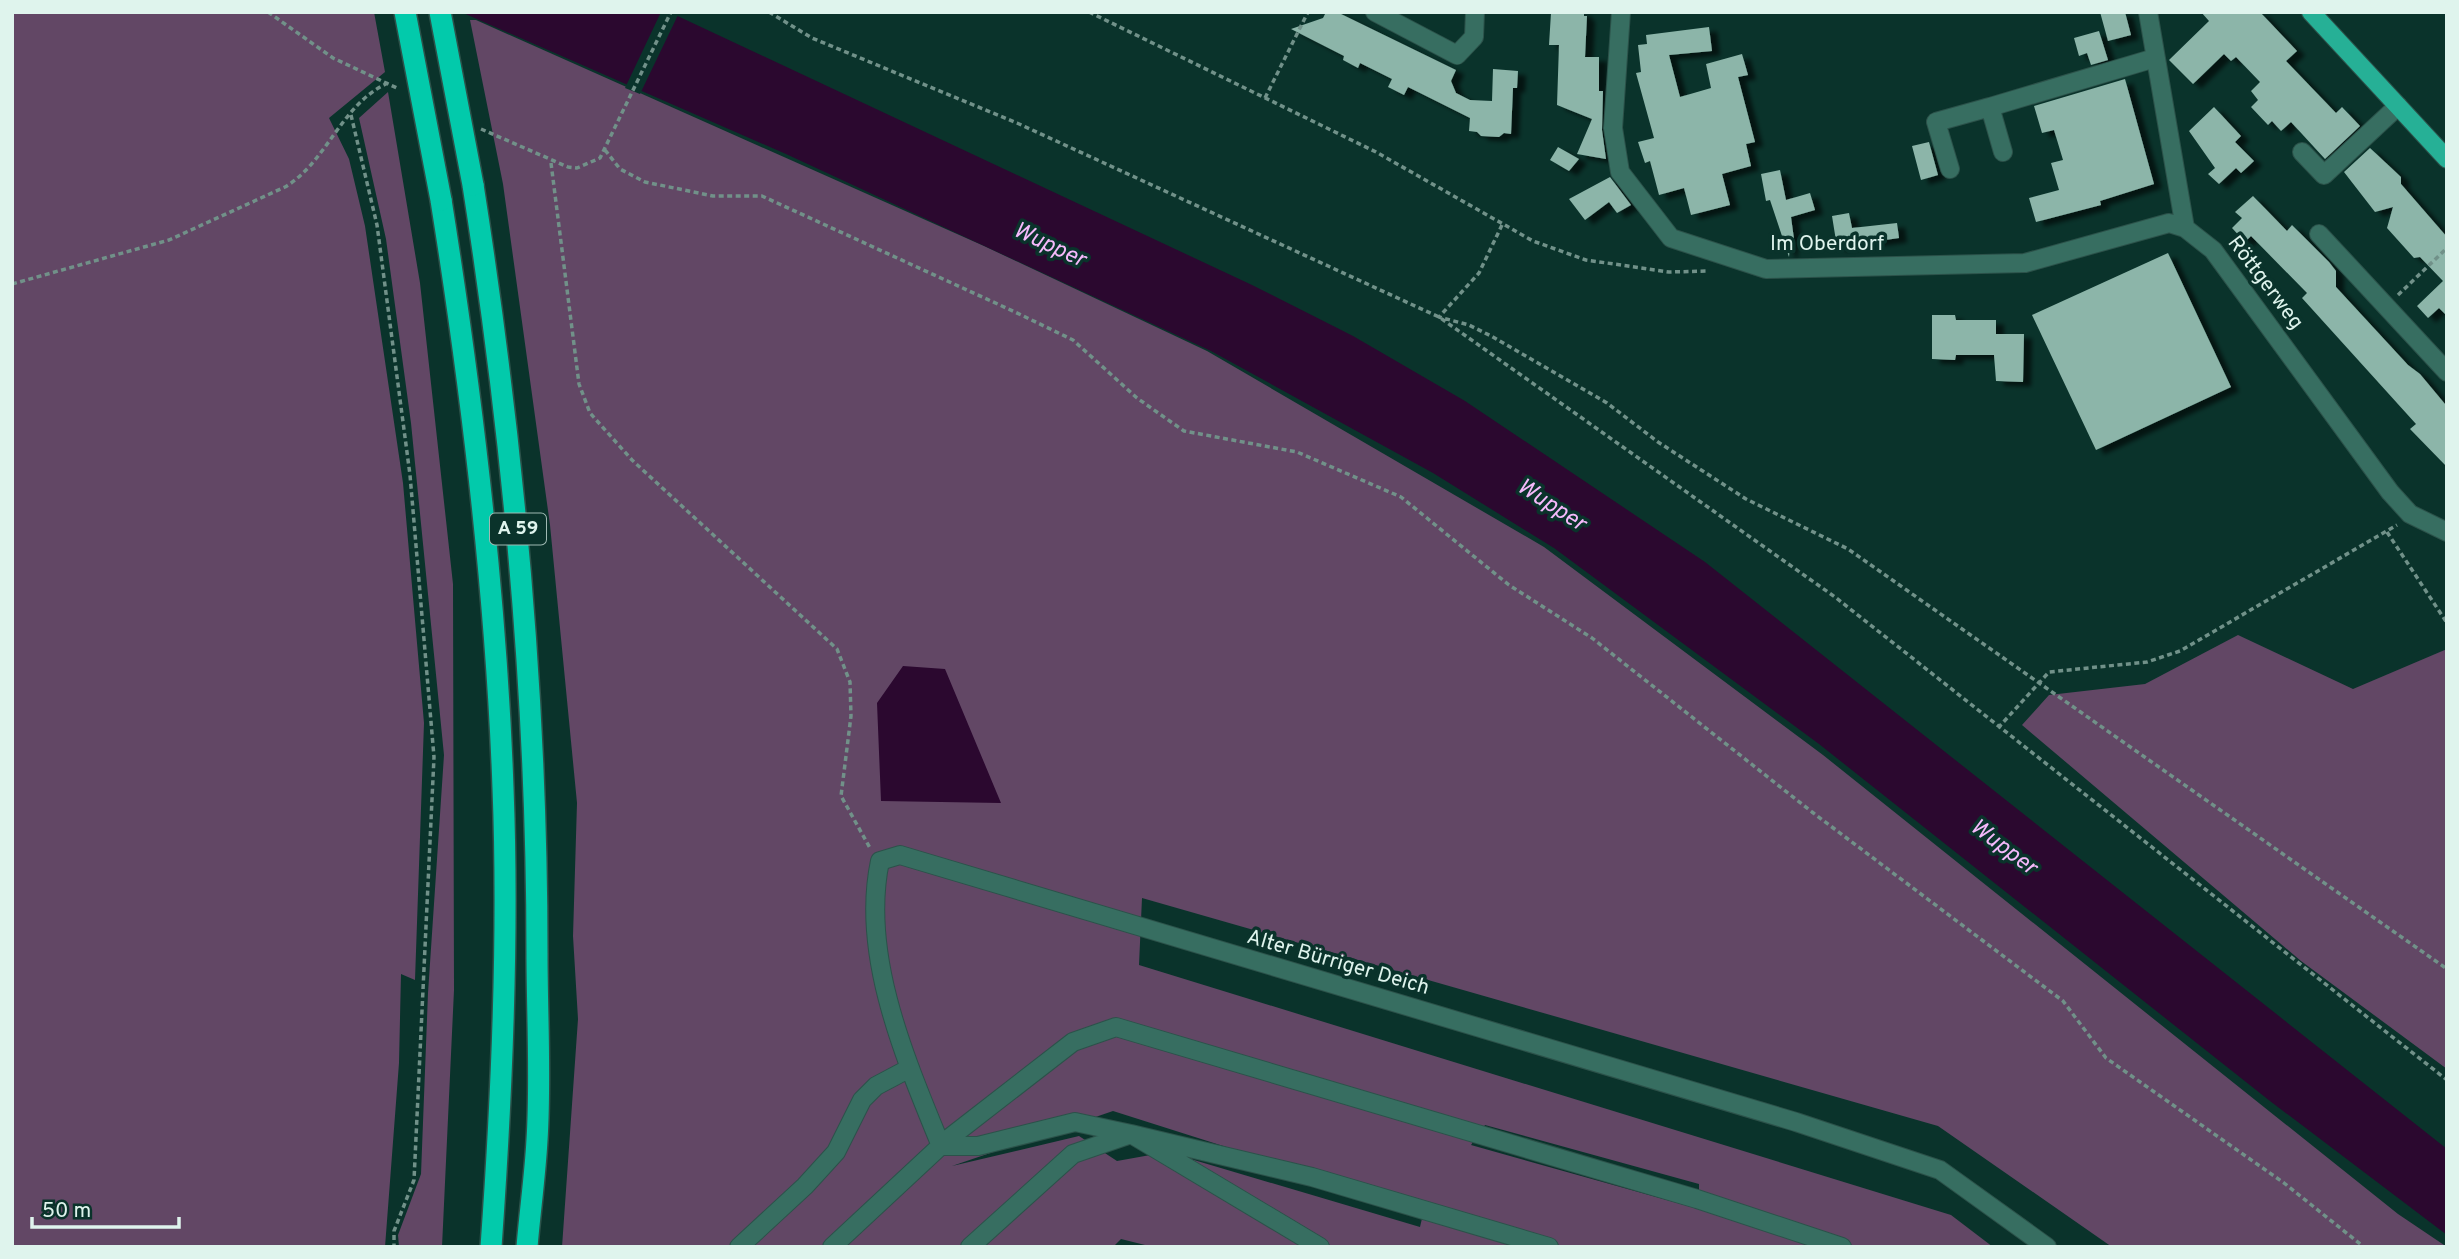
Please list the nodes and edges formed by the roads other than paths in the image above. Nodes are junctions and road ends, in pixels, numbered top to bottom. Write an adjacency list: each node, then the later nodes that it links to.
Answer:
1 (405, 12): 22 (highway, A 59, bridge)
2 (440, 12): 23 (highway, A 59, bridge)
3 (1375, 12): 4 (street)
4 (1475, 12)
5 (1621, 12): 15 (street, Im Oberdorf)
6 (2148, 12): 8 (street)
7 (2311, 12): 9 (main road)
8 (2155, 58): 10 (street); 15 (street)
9 (2398, 106): 12 (street); 13 (main road)
10 (1990, 107): 11 (street); 14 (street)
11 (2003, 152)
12 (2302, 152)
13 (2447, 159)
14 (1951, 169)
15 (2185, 228): 18 (street, Röttgerweg)
16 (2319, 234): 17 (street)
17 (2447, 372)
18 (2447, 533)
19 (910, 1068): 21 (street); 24 (street); 30 (street, Alter Bürriger Deich)
20 (1131, 1134): 21 (street); 26 (street); 27 (street); 28 (street)
21 (941, 1146): 25 (street); 29 (street)
22 (491, 1247)
23 (527, 1247)
24 (739, 1247)
25 (832, 1247)
26 (970, 1247)
27 (1320, 1247)
28 (1549, 1247)
29 (1842, 1247)
30 (2047, 1247)

